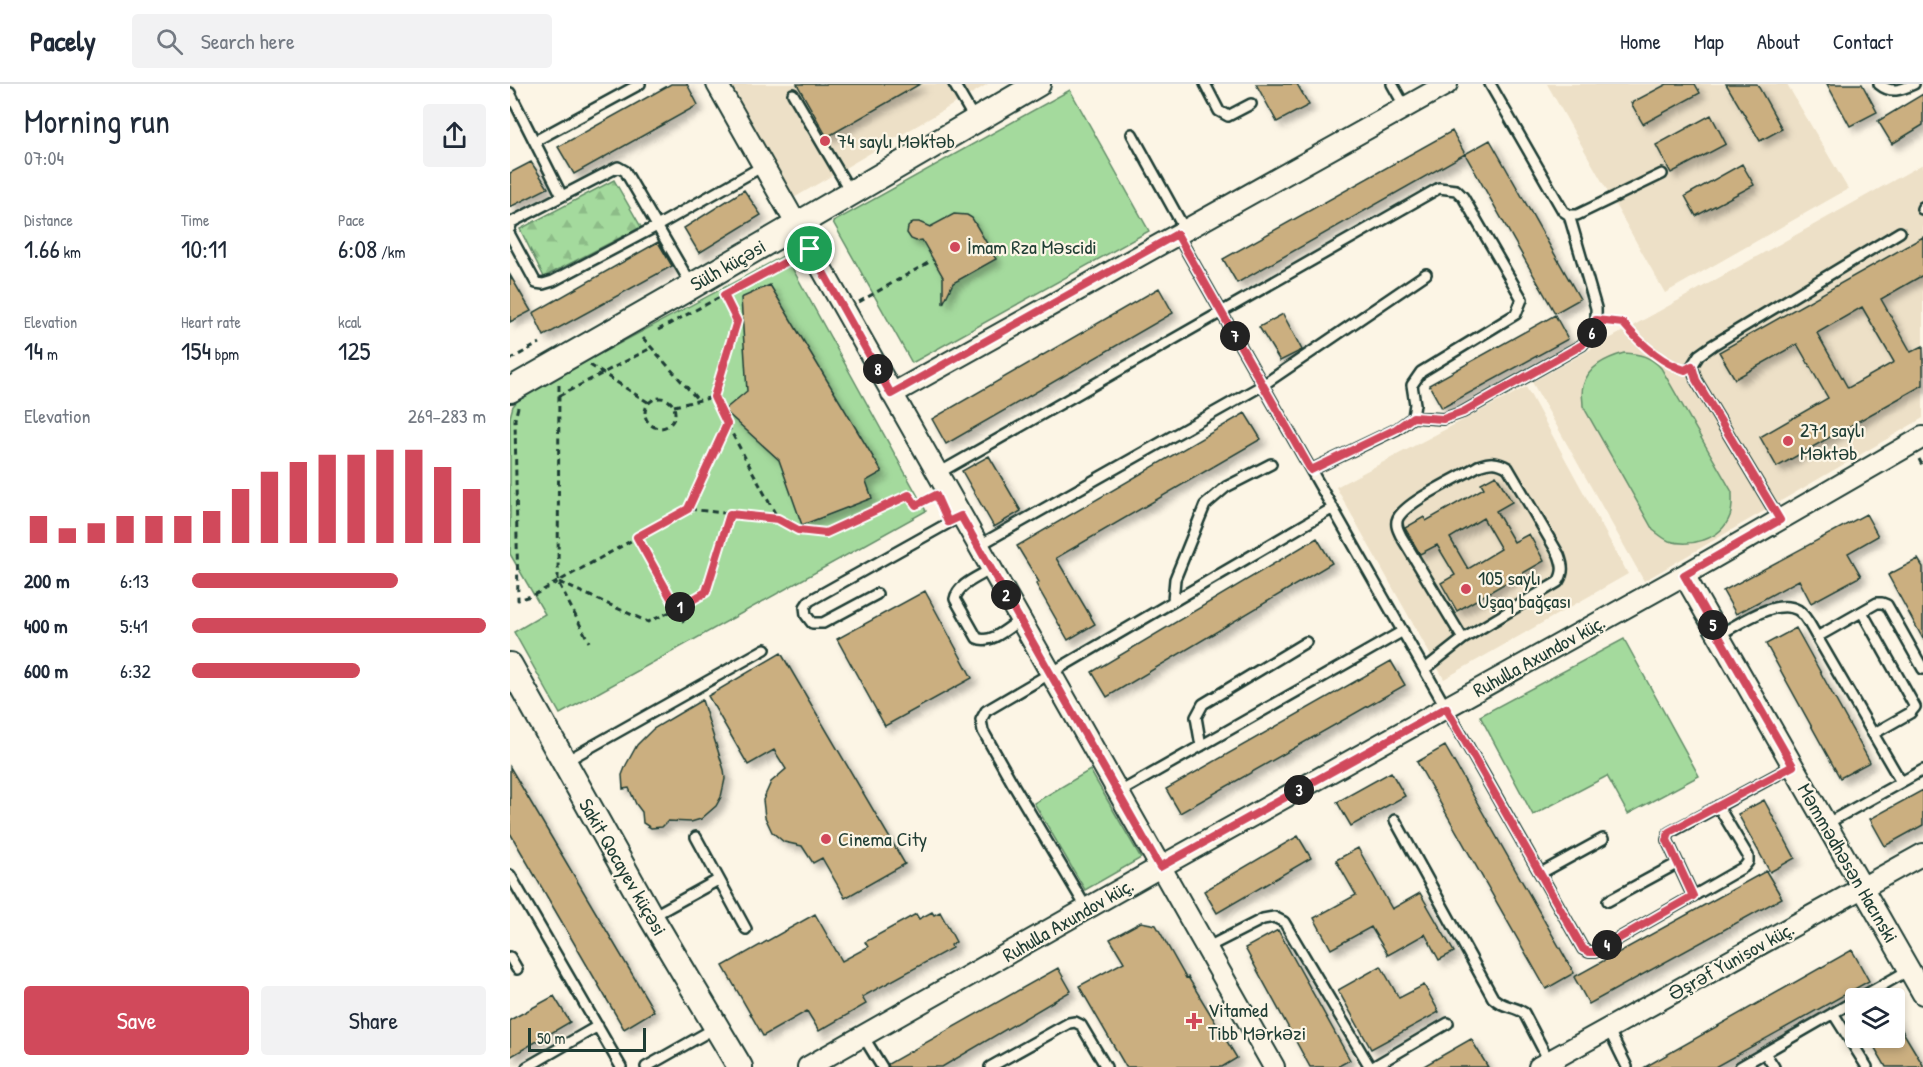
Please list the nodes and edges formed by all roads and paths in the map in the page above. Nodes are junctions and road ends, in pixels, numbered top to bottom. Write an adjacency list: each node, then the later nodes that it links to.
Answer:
1 (717, 84): 18 (street)
2 (954, 84): 15 (lane)
3 (1205, 84): 13 (lane)
4 (1392, 84): 14 (lane)
5 (1447, 84): 14 (street)
6 (1490, 84): 22 (lane)
7 (1879, 84): 8 (lane)
8 (1914, 84)
9 (638, 85): 17 (lane)
10 (1034, 85): 15 (street, Sülh küçəsi)
11 (510, 93): 17 (lane)
12 (793, 94): 20 (lane)
13 (1251, 104)
14 (1405, 107): 26 (street)
15 (975, 120): 20 (street, Sülh küçəsi)
16 (1132, 134): 26 (lane)
17 (535, 141): 21 (lane)
18 (763, 165): 23 (lane); 24 (street)
19 (1662, 174): 22 (lane)
20 (851, 194): 24 (street, Sülh küçəsi)
21 (562, 196): 23 (lane); 25 (lane)
22 (1569, 215): 36 (lane)
23 (657, 226): 28 (lane); 32 (lane)
24 (796, 226): 29 (street); 32 (street, Sülh küçəsi)
25 (510, 228)
26 (1181, 232): 35 (lane); 45 (street)
27 (1900, 232): 41 (lane)
28 (510, 235)
29 (810, 249): 33 (path); 34 (street)
30 (933, 260): 34 (path)
31 (1426, 274): 44 (lane)
32 (692, 286): 46 (street, Sülh küçəsi)
33 (724, 295): 38 (path); 48 (path)
34 (844, 310): 45 (street)
35 (1221, 312): 44 (lane); 52 (lane); 57 (lane)
36 (1596, 320): 41 (path); 52 (lane)
37 (540, 343): 39 (path)
38 (651, 348): 42 (path); 49 (path)
39 (510, 358)
40 (590, 364): 42 (path)
41 (1692, 366): 64 (lane)
42 (602, 373): 47 (path); 50 (path)
43 (551, 385): 47 (path)
44 (1263, 385): 56 (lane); 66 (lane)
45 (891, 394): 57 (street)
46 (516, 396): 69 (path)
47 (559, 396): 69 (path)
48 (714, 397): 49 (path); 53 (path)
49 (699, 401): 51 (path)
50 (649, 403): 51 (path); 51 (path)
51 (674, 406)
52 (1413, 417): 56 (lane)
53 (727, 424): 60 (path); 63 (path)
54 (1923, 437): 64 (street, Ruhulla Axundov küç.)
55 (1271, 464): 71 (lane)
56 (1311, 470): 59 (lane)
57 (937, 474): 62 (street)
58 (936, 495): 63 (path)
59 (1333, 508): 71 (lane); 76 (lane)
60 (688, 509): 61 (path); 65 (path)
61 (730, 514): 63 (path); 72 (path)
62 (961, 516): 66 (street); 70 (lane)
63 (778, 519)
64 (1780, 520): 68 (street, Ruhulla Axundov küç.)
65 (637, 537): 69 (path); 72 (path)
66 (978, 546): 67 (street)
67 (991, 569): 74 (street); 74 (lane)
68 (1684, 575): 77 (street, Məmmədhəsən Hacınski); 87 (street, Ruhulla Axundov küç.)
69 (558, 582): 72 (path); 80 (path)
70 (877, 594)
71 (1173, 601): 86 (lane)
72 (677, 609): 75 (path)
73 (1862, 612): 78 (lane); 85 (lane); 88 (lane)
74 (1020, 620): 86 (street)
75 (684, 622)
76 (1403, 631): 84 (lane); 89 (lane)
77 (1718, 635): 78 (lane); 91 (street, Məmmədhəsən Hacınski)
78 (1817, 637): 88 (lane)
79 (1463, 639): 79 (lane); 84 (lane)
80 (589, 642)
81 (1306, 642): 89 (lane)
82 (765, 649): 90 (lane)
83 (510, 664): 90 (street, Sakit Qocayev küçəsi)
84 (1425, 669): 87 (lane)
85 (1923, 669)
86 (1050, 673): 94 (street); 109 (lane)
87 (1446, 708): 102 (street, Ruhulla Axundov küç.); 103 (lane)
88 (1873, 734): 93 (lane)
89 (1201, 746): 94 (lane)
90 (564, 762): 110 (street, Sakit Qocayev küçəsi)
91 (1793, 766): 95 (lane); 97 (street, Məmmədhəsən Hacınski)
92 (1923, 770): 93 (lane)
93 (1901, 782): 97 (lane)
94 (1118, 793): 102 (street)
95 (1718, 806): 101 (lane); 107 (lane)
96 (1395, 820): 126 (lane)
97 (1826, 824): 106 (street, Məmmədhəsən Hacınski)
98 (696, 837): 105 (lane)
99 (1604, 839): 103 (lane)
100 (1923, 854): 106 (street, Əşrəf Yunisov küç.)
101 (1678, 863): 107 (lane); 108 (lane)
102 (1160, 867): 109 (street, Ruhulla Axundov küç.); 112 (street)
103 (1541, 873): 107 (lane)
104 (510, 875): 121 (lane)
105 (718, 880): 110 (lane); 111 (lane)
106 (1862, 888): 115 (street, Məmmədhəsən Hacınski); 123 (street, Əşrəf Yunisov küç.)
107 (1693, 896)
108 (1608, 902)
109 (1087, 909): 124 (street, Ruhulla Axundov küç.)
110 (651, 917): 122 (street, Sakit Qocayev küçəsi)
111 (746, 929)
112 (1206, 948): 135 (street); 136 (lane)
113 (510, 957): 114 (lane)
114 (516, 969)
115 (1909, 970): 116 (lane); 117 (street, Məmmədhəsən Hacınski)
116 (1878, 988)
117 (1923, 994)
118 (1845, 1006): 119 (lane)
119 (1833, 1013): 125 (lane); 140 (lane)
120 (1448, 1023): 136 (lane)
121 (598, 1026): 127 (lane); 128 (lane)
122 (717, 1027): 129 (lane); 130 (street, Sakit Qocayev küçəsi)
123 (1609, 1030): 126 (street, Əşrəf Yunisov küç.); 137 (lane)
124 (863, 1036): 131 (street, Ruhulla Axundov küç.); 132 (lane)
125 (1765, 1053): 138 (lane); 139 (lane)
126 (1544, 1064)
127 (527, 1067)
128 (621, 1067)
129 (646, 1067)
130 (740, 1067)
131 (808, 1067)
132 (882, 1067)
133 (990, 1067): 134 (lane)
134 (1106, 1067)
135 (1274, 1067)
136 (1372, 1067)
137 (1627, 1067)
138 (1740, 1067)
139 (1774, 1067)
140 (1867, 1067)

